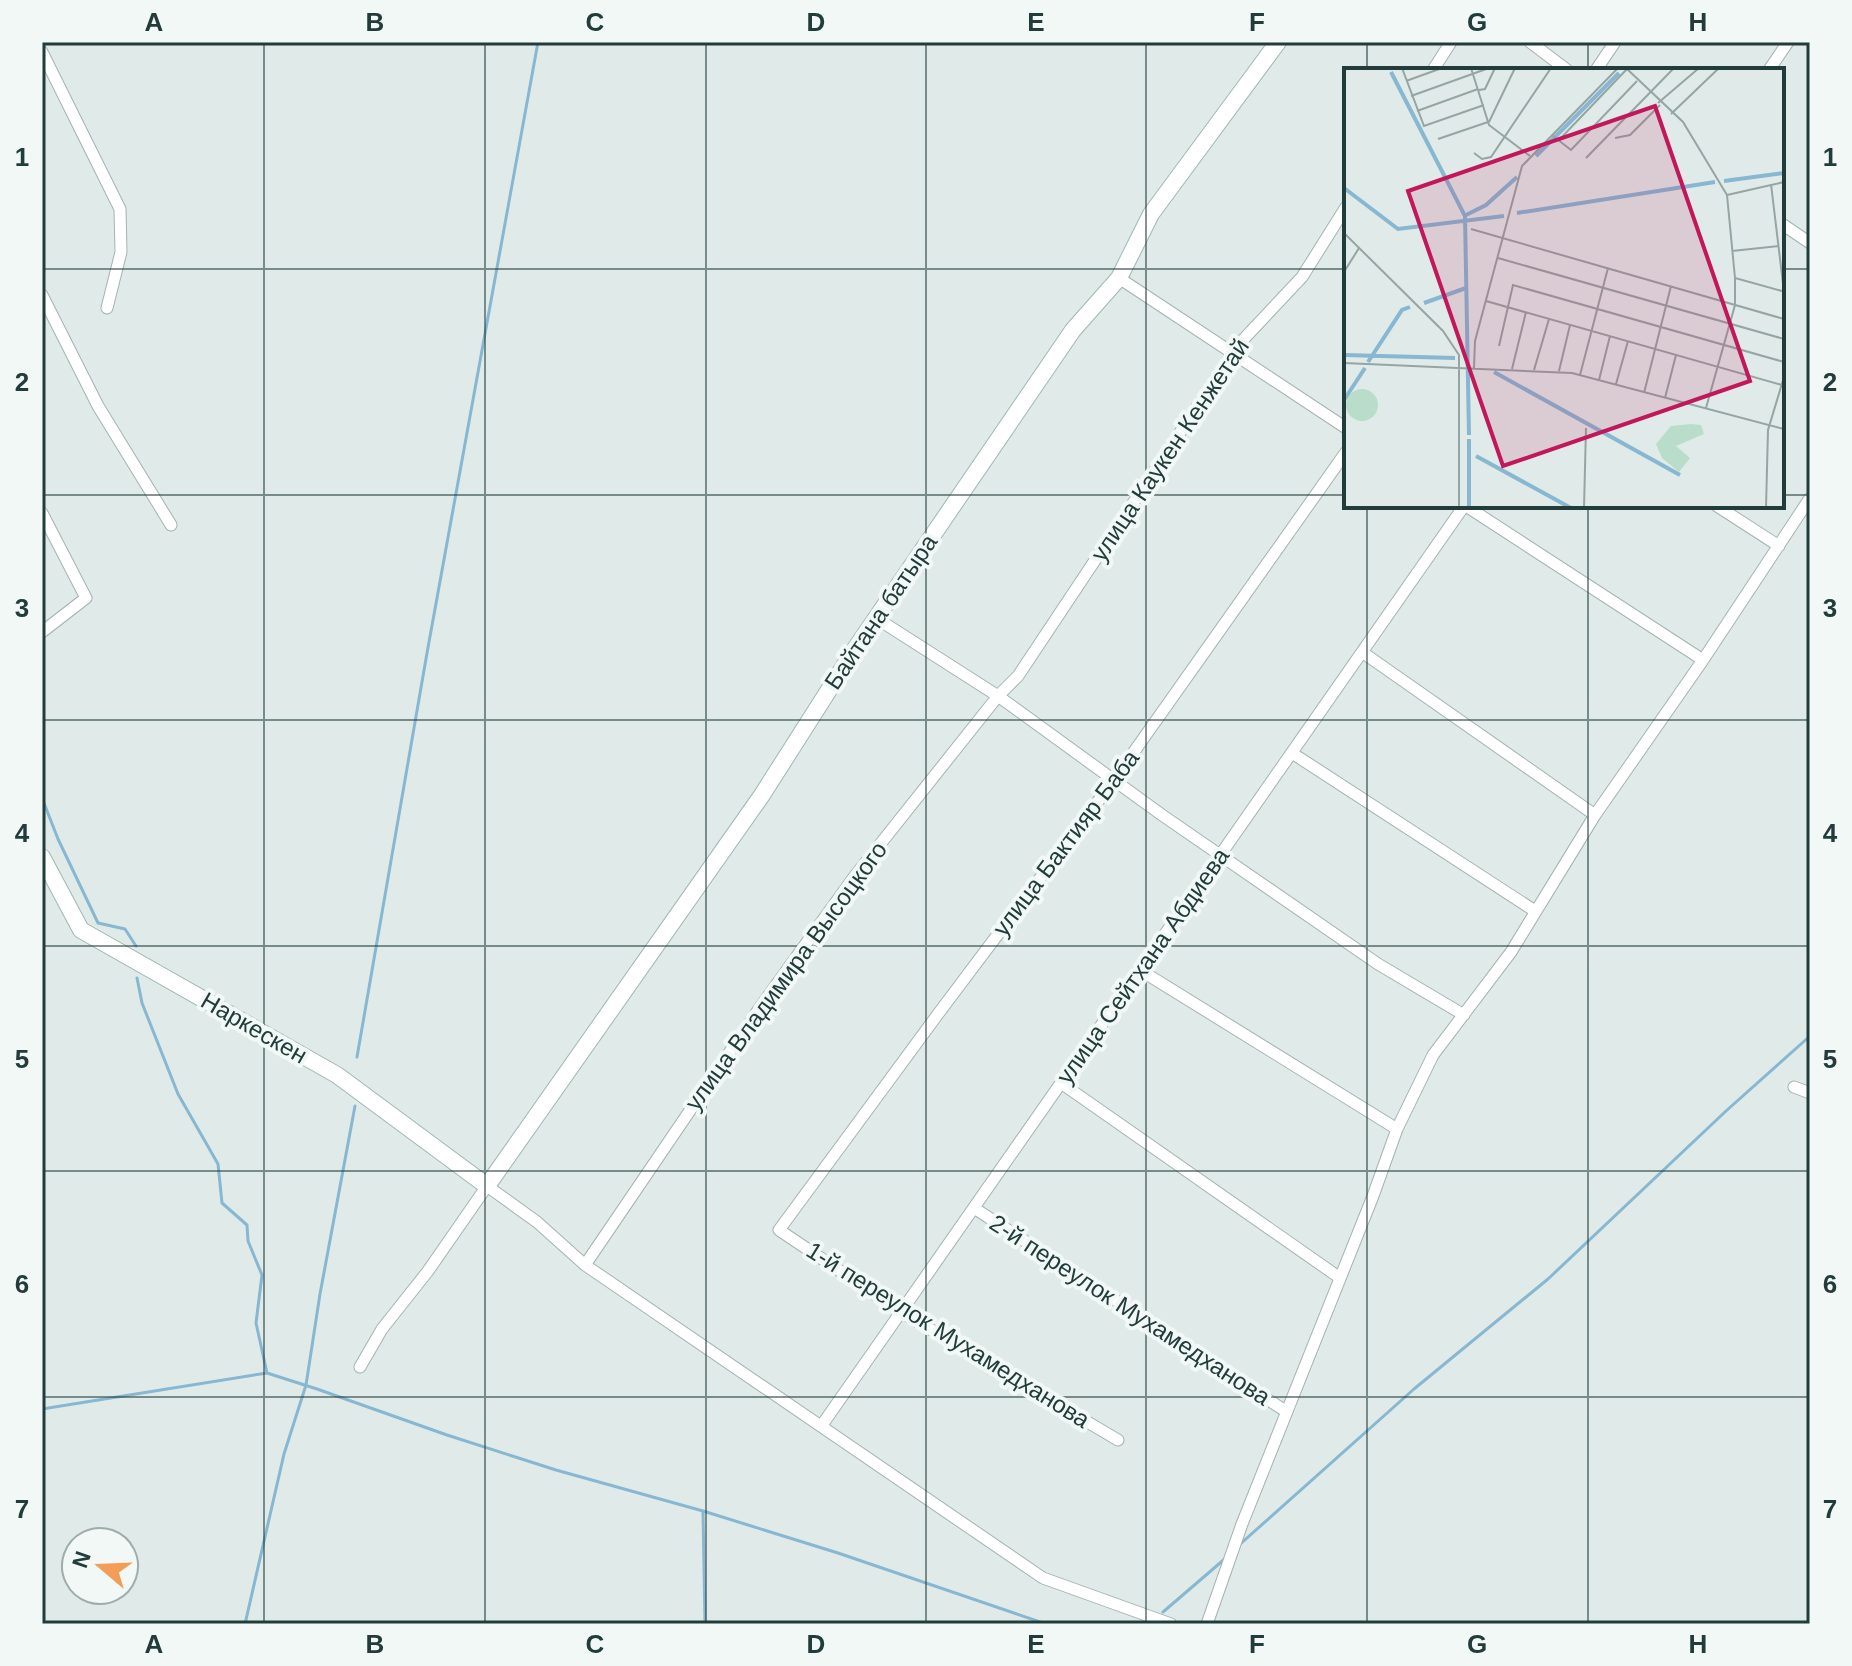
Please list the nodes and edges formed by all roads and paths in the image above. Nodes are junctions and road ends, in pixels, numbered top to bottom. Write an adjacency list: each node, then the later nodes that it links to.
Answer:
1 (1278, 42): 14 (street, Байтана батыра)
2 (1451, 42): 7 (street)
3 (1530, 42): 8 (street)
4 (1615, 42): 9 (street)
5 (1788, 42): 10 (street)
6 (42, 52): 16 (street)
7 (1434, 68)
8 (1564, 68)
9 (1597, 68)
10 (1770, 68)
11 (1344, 210): 17 (street, улица Каукен Кенжетай)
12 (1784, 225): 13 (street)
13 (1810, 243)
14 (1119, 278): 17 (street); 27 (street, Байтана батыра)
15 (42, 295): 25 (street)
16 (107, 308)
17 (1233, 354): 18 (street); 31 (street, улица Каукен Кенжетай)
18 (1344, 427)
19 (1344, 455): 33 (street, улица Бактияр Баба)
20 (1810, 498): 26 (street)
21 (1464, 508): 29 (street, улица Сейтхана Абдиева)
22 (1468, 508): 30 (street)
23 (1720, 508): 26 (street)
24 (42, 513): 28 (street)
25 (171, 525)
26 (1779, 546): 30 (street)
27 (876, 618): 31 (street); 44 (street, Байтана батыра)
28 (42, 632)
29 (1362, 652): 32 (street, улица Сейтхана Абдиева); 34 (street)
30 (1703, 660): 34 (street)
31 (998, 696): 33 (street); 47 (street, улица Владимира Высоцкого)
32 (1292, 753): 35 (street, улица Сейтхана Абдиева); 37 (street)
33 (1114, 780): 35 (street); 46 (street, улица Бактияр Баба)
34 (1595, 815): 37 (street)
35 (1220, 856): 38 (street, улица Сейтхана Абдиева); 39 (street)
36 (42, 857): 44 (street, Наркескен)
37 (1535, 911): 39 (street)
38 (1140, 970): 40 (street, улица Сейтхана Абдиева); 43 (street)
39 (1464, 1015): 43 (street)
40 (1061, 1083): 45 (street, улица Сейтхана Абдиева); 48 (street)
41 (1794, 1087): 42 (street)
42 (1810, 1093)
43 (1397, 1129): 48 (street)
44 (487, 1186): 47 (street); 50 (street)
45 (974, 1208): 49 (street, улица Сейтхана Абдиева); 51 (street, 2-й переулок Мухамедханова)
46 (779, 1230): 49 (street, 1-й переулок Мухамедханова)
47 (585, 1265): 52 (street)
48 (1340, 1278): 51 (street)
49 (901, 1312): 52 (street, улица Сейтхана Абдиева); 53 (street, 1-й переулок Мухамедханова)
50 (360, 1367)
51 (1287, 1412): 55 (street)
52 (822, 1425): 54 (street)
53 (1118, 1440)
54 (1171, 1624)
55 (1207, 1624)

